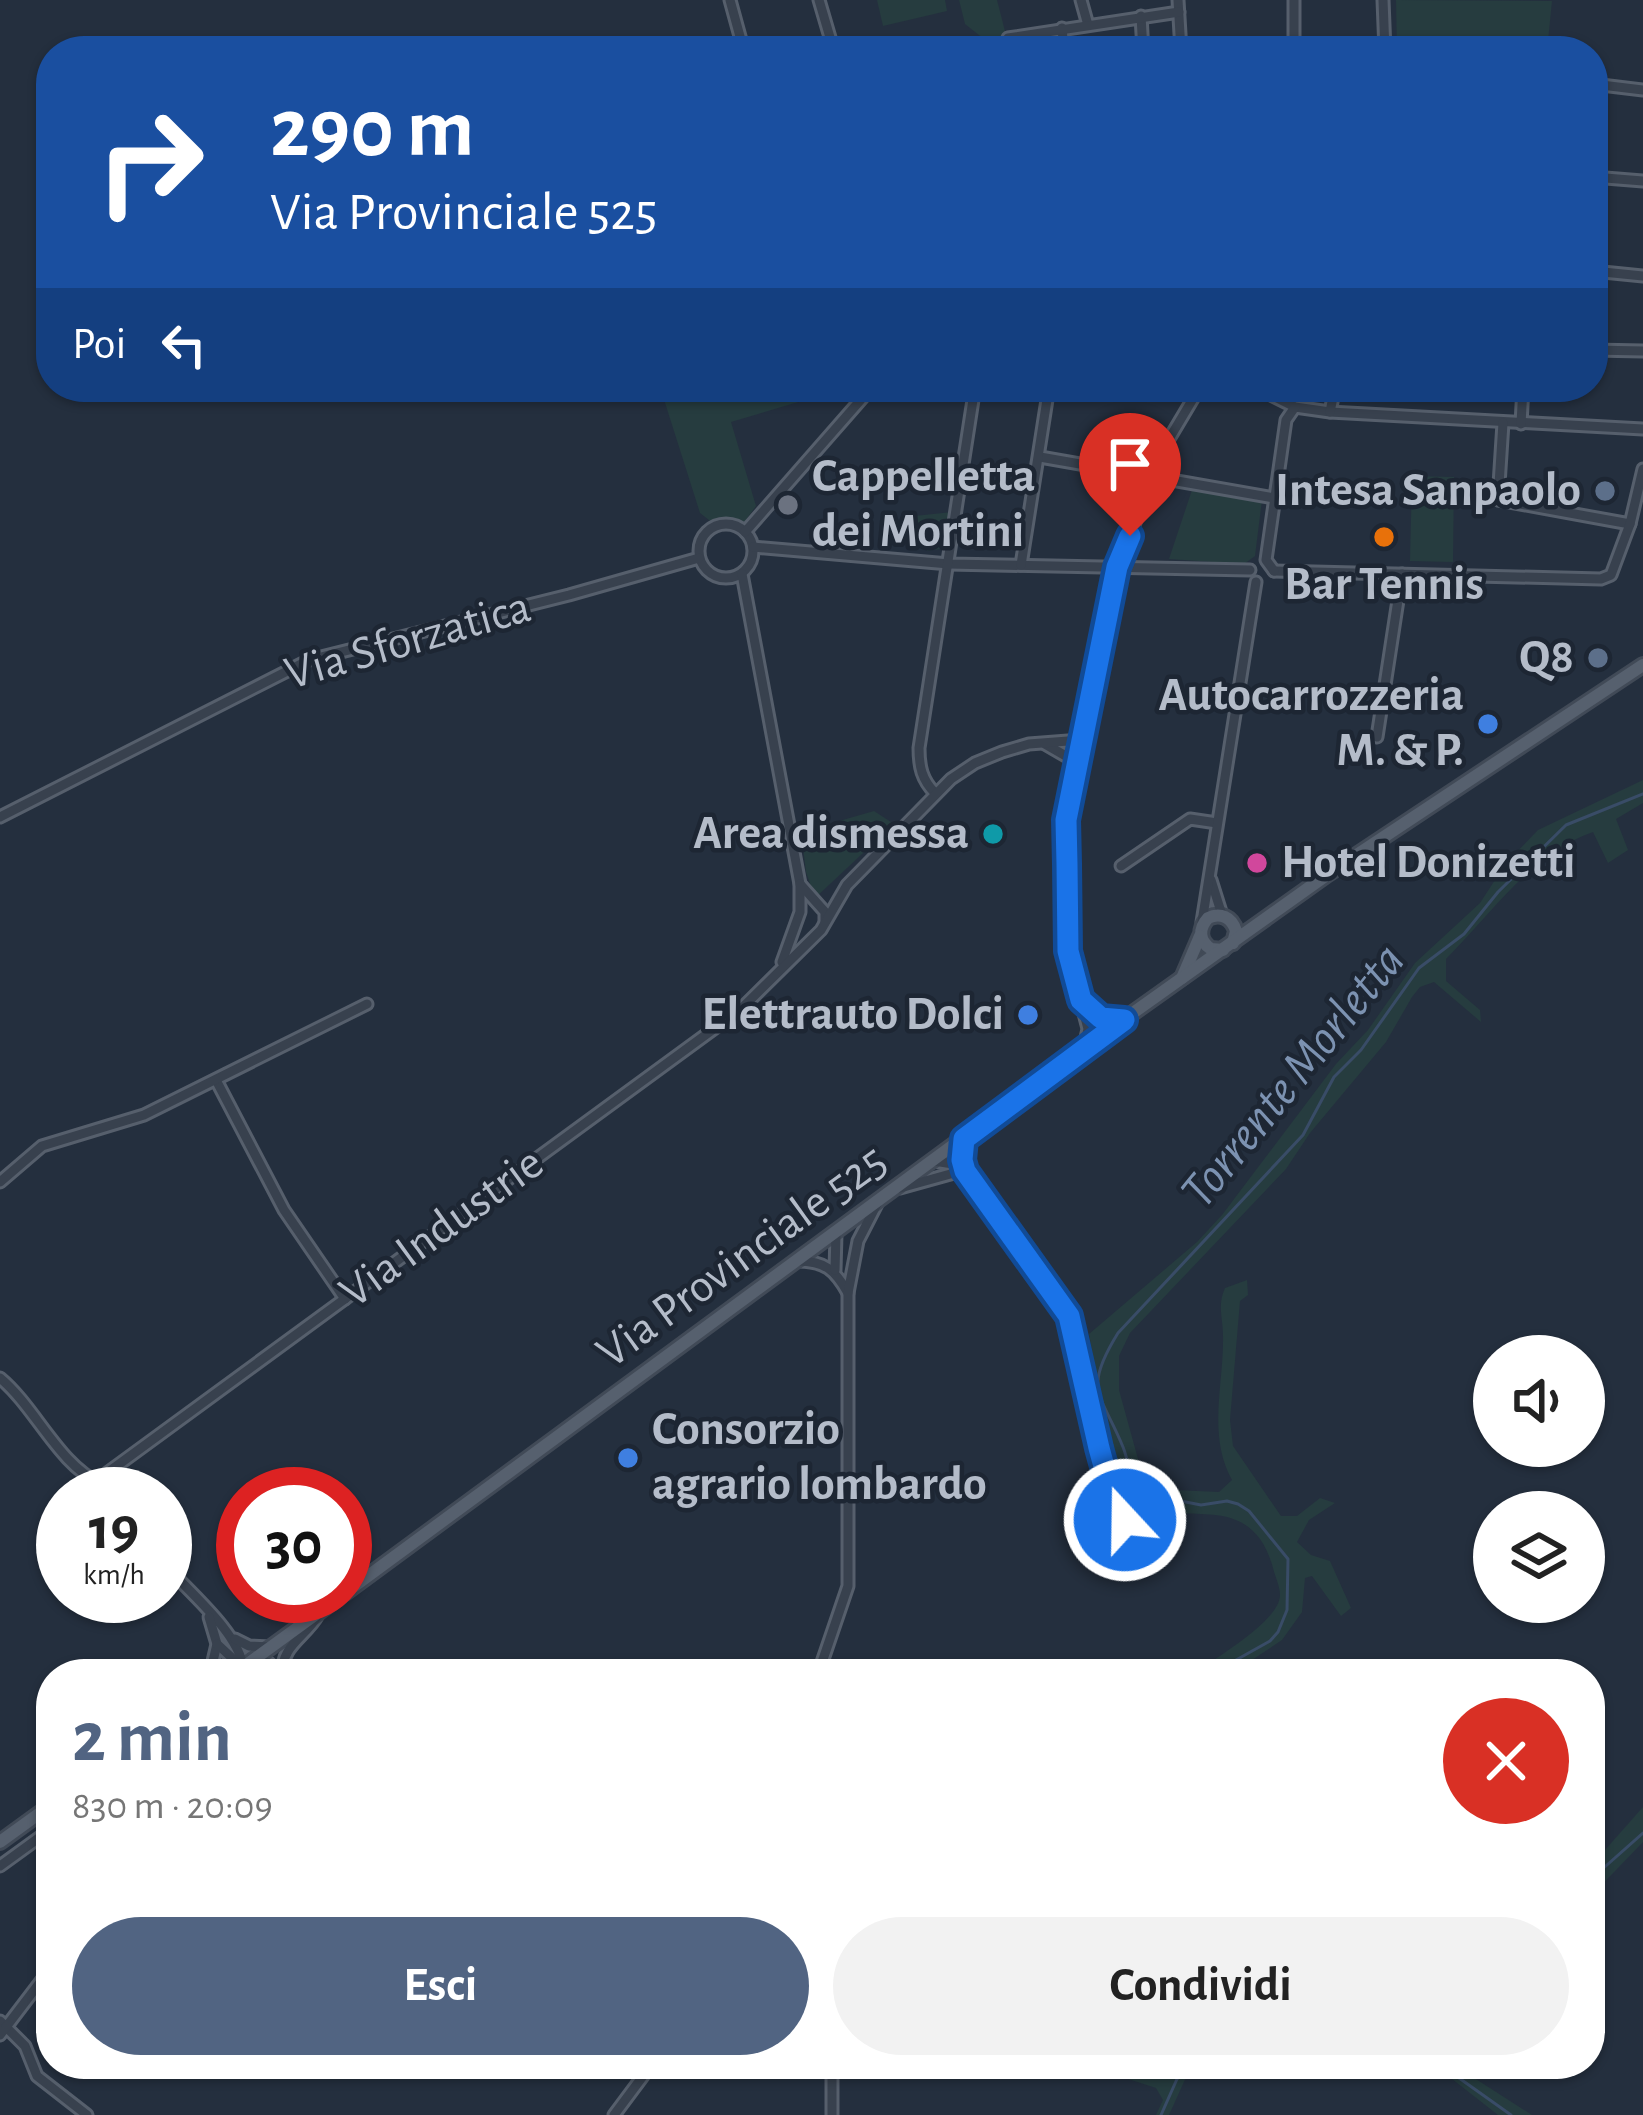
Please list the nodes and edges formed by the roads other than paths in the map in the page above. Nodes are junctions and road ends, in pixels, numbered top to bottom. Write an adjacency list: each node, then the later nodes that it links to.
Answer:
1 (730, 0): 10 (street)
2 (819, 0): 11 (street)
3 (1082, 0): 8 (street)
4 (1294, 0): 16 (street)
5 (1383, 0): 17 (street)
6 (1178, 6): 7 (street); 15 (street)
7 (1141, 16): 8 (street); 14 (street)
8 (1088, 25): 9 (street)
9 (1061, 28): 12 (street); 13 (street)
10 (740, 36)
11 (830, 36)
12 (1019, 36)
13 (1062, 36)
14 (1142, 36)
15 (1180, 36)
16 (1294, 36)
17 (1384, 36)
18 (1608, 86): 19 (street)
19 (1643, 90)
20 (1608, 178): 21 (street)
21 (1643, 181)
22 (1608, 272): 23 (street)
23 (1643, 275)
24 (1608, 350): 25 (street)
25 (1643, 351)
26 (859, 402): 43 (street)
27 (973, 402): 47 (street)
28 (1047, 402): 38 (street)
29 (1191, 402): 40 (street)
30 (1287, 402): 33 (street)
31 (1332, 402): 34 (street)
32 (1522, 402): 36 (street)
33 (1295, 406): 34 (street); 41 (street)
34 (1330, 412): 35 (street)
35 (1503, 423): 36 (street); 42 (street)
36 (1521, 424): 37 (street)
37 (1643, 429)
38 (1040, 457): 40 (street); 48 (street)
39 (1643, 469): 42 (street)
40 (1154, 476): 41 (street); 49 (street)
41 (1274, 498): 46 (street)
42 (1630, 524): 53 (street)
43 (745, 532): 44 (street); 45 (street)
44 (753, 547): 47 (street); 52 (street)
45 (699, 558): 52 (street); 61 (street, Via Sforzatica)
46 (1265, 560): 50 (street); 51 (street)
47 (949, 563): 48 (street); 60 (street)
48 (1021, 565): 49 (street)
49 (1117, 567): 50 (street); 57 (street)
50 (1250, 570): 54 (street)
51 (1274, 571): 53 (street); 54 (street)
52 (742, 574): 65 (street)
53 (1402, 574): 56 (street)
54 (1256, 582): 62 (street)
55 (1643, 665): 70 (main road, Via Provinciale 525)
56 (1378, 737)
57 (1082, 740): 58 (street, Via Industrie); 59 (street)
58 (1045, 744): 59 (street); 60 (street, Via Industrie)
59 (1076, 762): 76 (street)
60 (935, 794): 66 (street, Via Industrie)
61 (0, 817)
62 (1217, 823): 63 (street); 64 (street)
63 (1121, 866)
64 (1210, 875): 69 (street); 72 (street)
65 (800, 884): 67 (street); 68 (street)
66 (838, 894): 67 (street, Via Industrie); 71 (street, Via Industrie)
67 (816, 905): 68 (street, Via Industrie); 71 (street)
68 (799, 916): 71 (street); 74 (street, Via Industrie)
69 (1227, 918): 70 (main road); 72 (main road); 73 (main road)
70 (1267, 920): 73 (main road, Via Provinciale 525)
71 (823, 927): 74 (street, Via Industrie)
72 (1201, 930): 73 (main road); 75 (main road)
73 (1228, 946): 75 (main road, Via Provinciale 525)
74 (780, 966): 92 (street, Via Industrie)
75 (1182, 979): 78 (main road, Via Provinciale 525)
76 (1081, 1000): 78 (street); 79 (street)
77 (367, 1004): 80 (street)
78 (1124, 1020): 79 (main road, Via Provinciale 525)
79 (1083, 1051): 81 (main road, Via Provinciale 525)
80 (216, 1080): 84 (street); 92 (street)
81 (964, 1139): 82 (main road, Via Provinciale 525); 83 (street)
82 (934, 1161): 83 (street); 85 (main road, Via Provinciale 525)
83 (967, 1174): 85 (street); 96 (street)
84 (0, 1182)
85 (895, 1190): 86 (main road, Via Provinciale 525)
86 (877, 1203): 87 (main road, Via Provinciale 525); 89 (street)
87 (836, 1234): 88 (main road, Via Provinciale 525); 89 (street); 90 (street)
88 (798, 1261): 90 (street); 97 (main road, Via Provinciale 525)
89 (854, 1261): 91 (street)
90 (836, 1272): 91 (street)
91 (848, 1293): 110 (street)
92 (345, 1299): 95 (street, Via Industrie)
93 (0, 1378): 94 (street)
94 (78, 1467)
95 (114, 1467)
96 (1126, 1518)
97 (372, 1574)
98 (192, 1595): 99 (street)
99 (207, 1612): 102 (street); 103 (street)
100 (305, 1623): 104 (main road, Via Provinciale 525)
101 (313, 1623): 109 (street)
102 (231, 1636): 104 (street); 107 (street)
103 (217, 1644): 105 (street); 106 (street)
104 (272, 1647): 108 (main road, Via Provinciale 525)
105 (214, 1659)
106 (234, 1659)
107 (243, 1659)
108 (258, 1659)
109 (284, 1659)
110 (823, 1659)
111 (36, 1816): 113 (main road)
112 (36, 1840): 114 (street)
113 (0, 1842)
114 (0, 1867)
115 (36, 1987): 116 (street)
116 (2, 2029): 117 (street)
117 (36, 2070)
118 (40, 2079): 121 (street)
119 (641, 2079): 122 (street)
120 (832, 2079): 123 (street)
121 (87, 2115)
122 (614, 2115)
123 (832, 2115)

